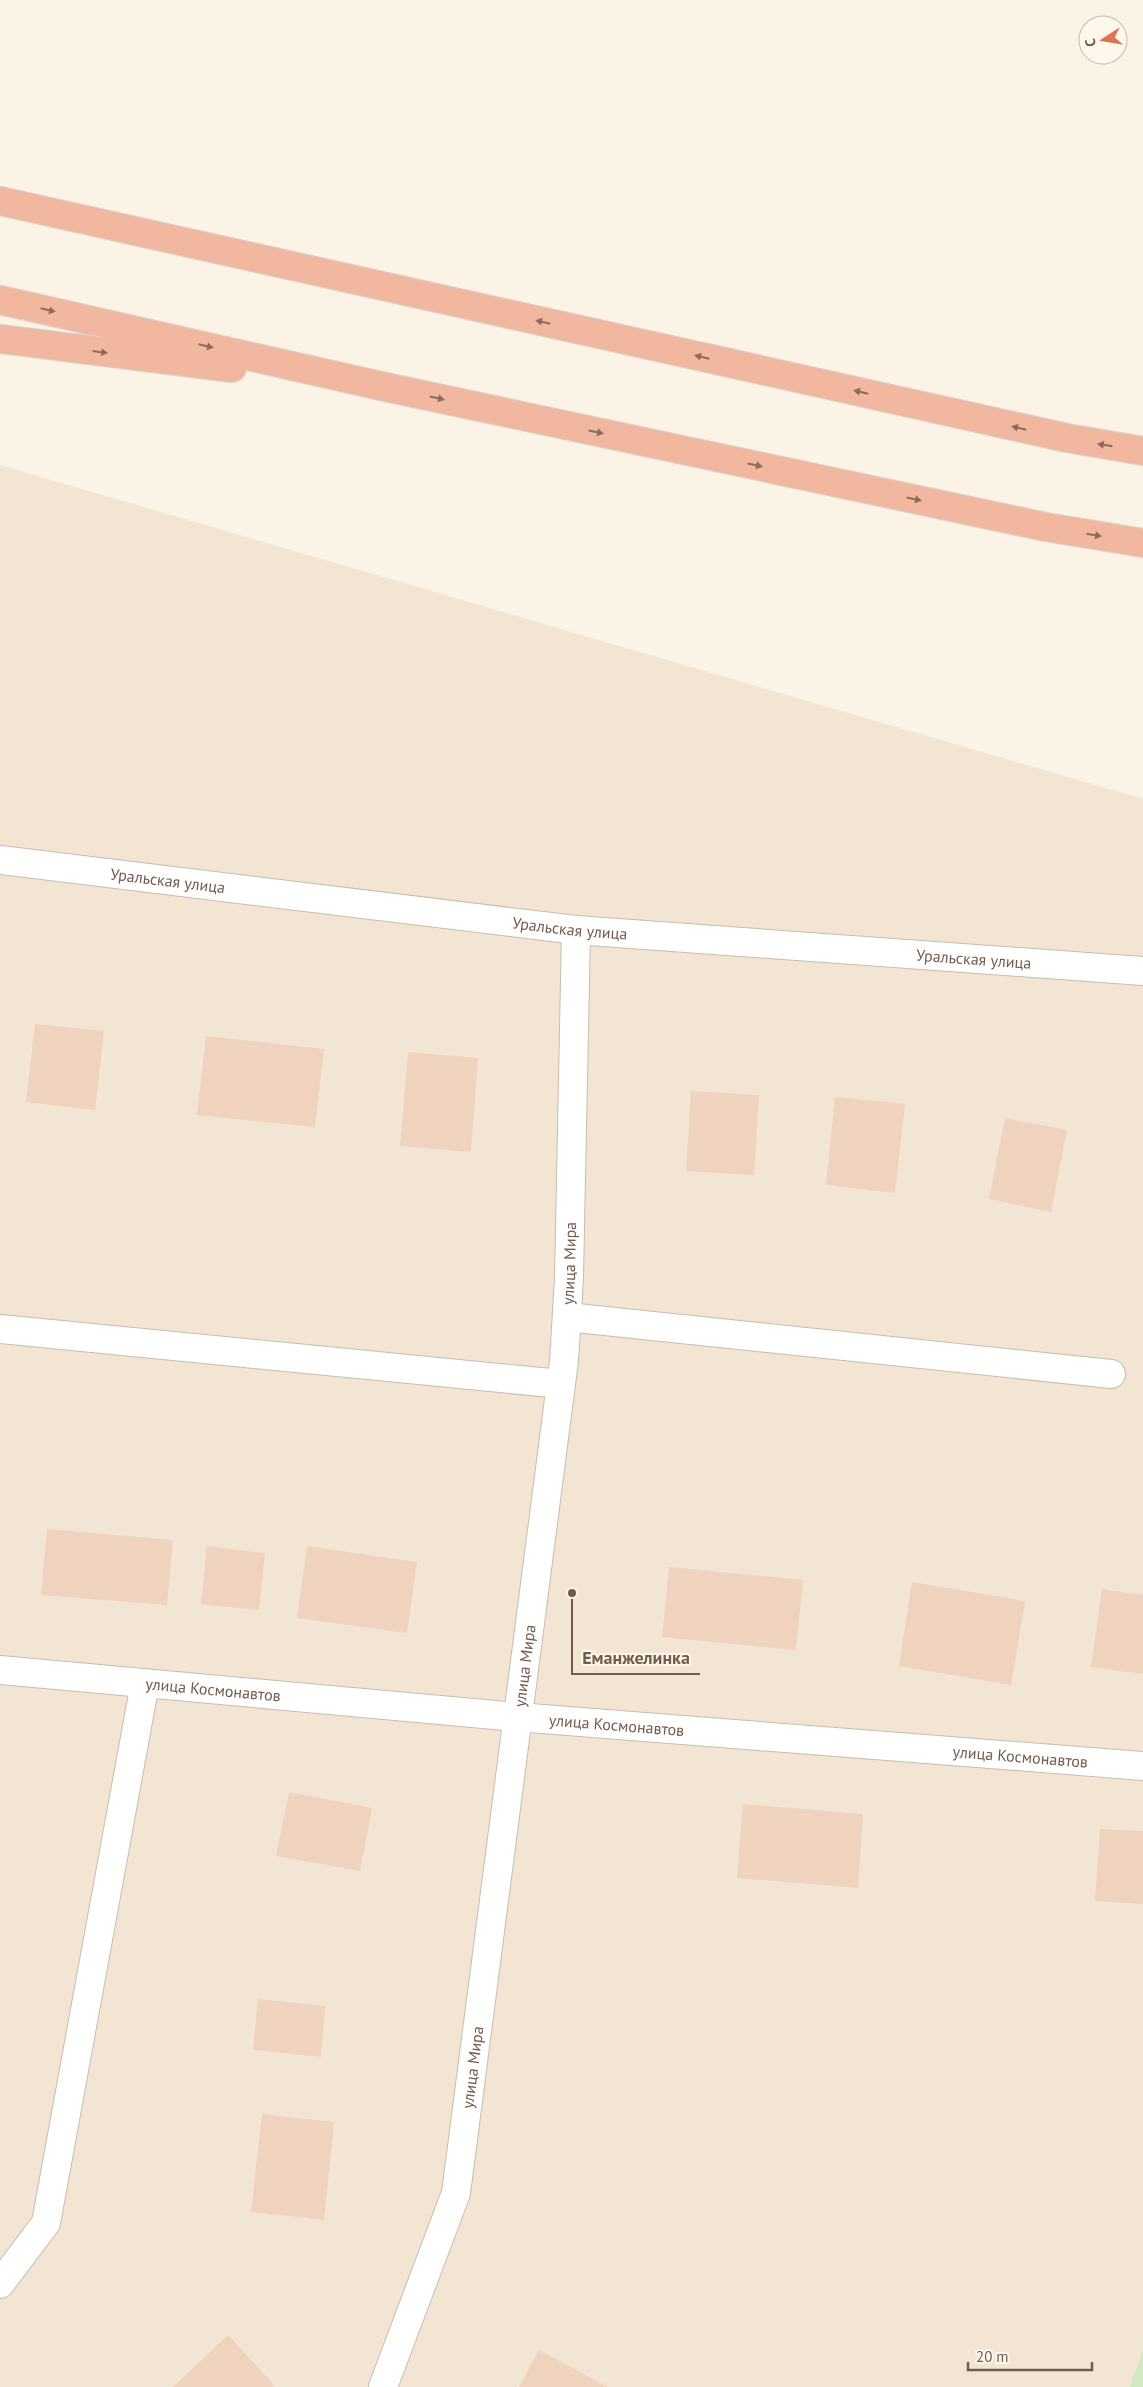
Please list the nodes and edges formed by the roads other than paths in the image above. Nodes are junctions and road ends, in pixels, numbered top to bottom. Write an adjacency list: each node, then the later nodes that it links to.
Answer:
1 (0, 201): 5 (highway, one-way to 1)
2 (0, 300): 4 (highway, one-way to 4)
3 (0, 339): 4 (highway, one-way to 4)
4 (390, 388): 6 (highway, one-way to 6)
5 (1143, 451)
6 (1143, 542)
7 (0, 860): 8 (street, Уральская улица)
8 (576, 930): 9 (street, Уральская улица); 10 (street, улица Мира)
9 (1143, 971)
10 (567, 1317): 12 (street); 13 (street, улица Мира)
11 (0, 1329): 13 (street)
12 (1111, 1374)
13 (561, 1384): 16 (street, улица Мира)
14 (0, 1670): 15 (street, улица Космонавтов)
15 (145, 1683): 16 (street, улица Космонавтов); 18 (street)
16 (517, 1717): 17 (street, улица Космонавтов); 19 (street, улица Мира)
17 (1143, 1766)
18 (0, 2284)
19 (383, 2387)

